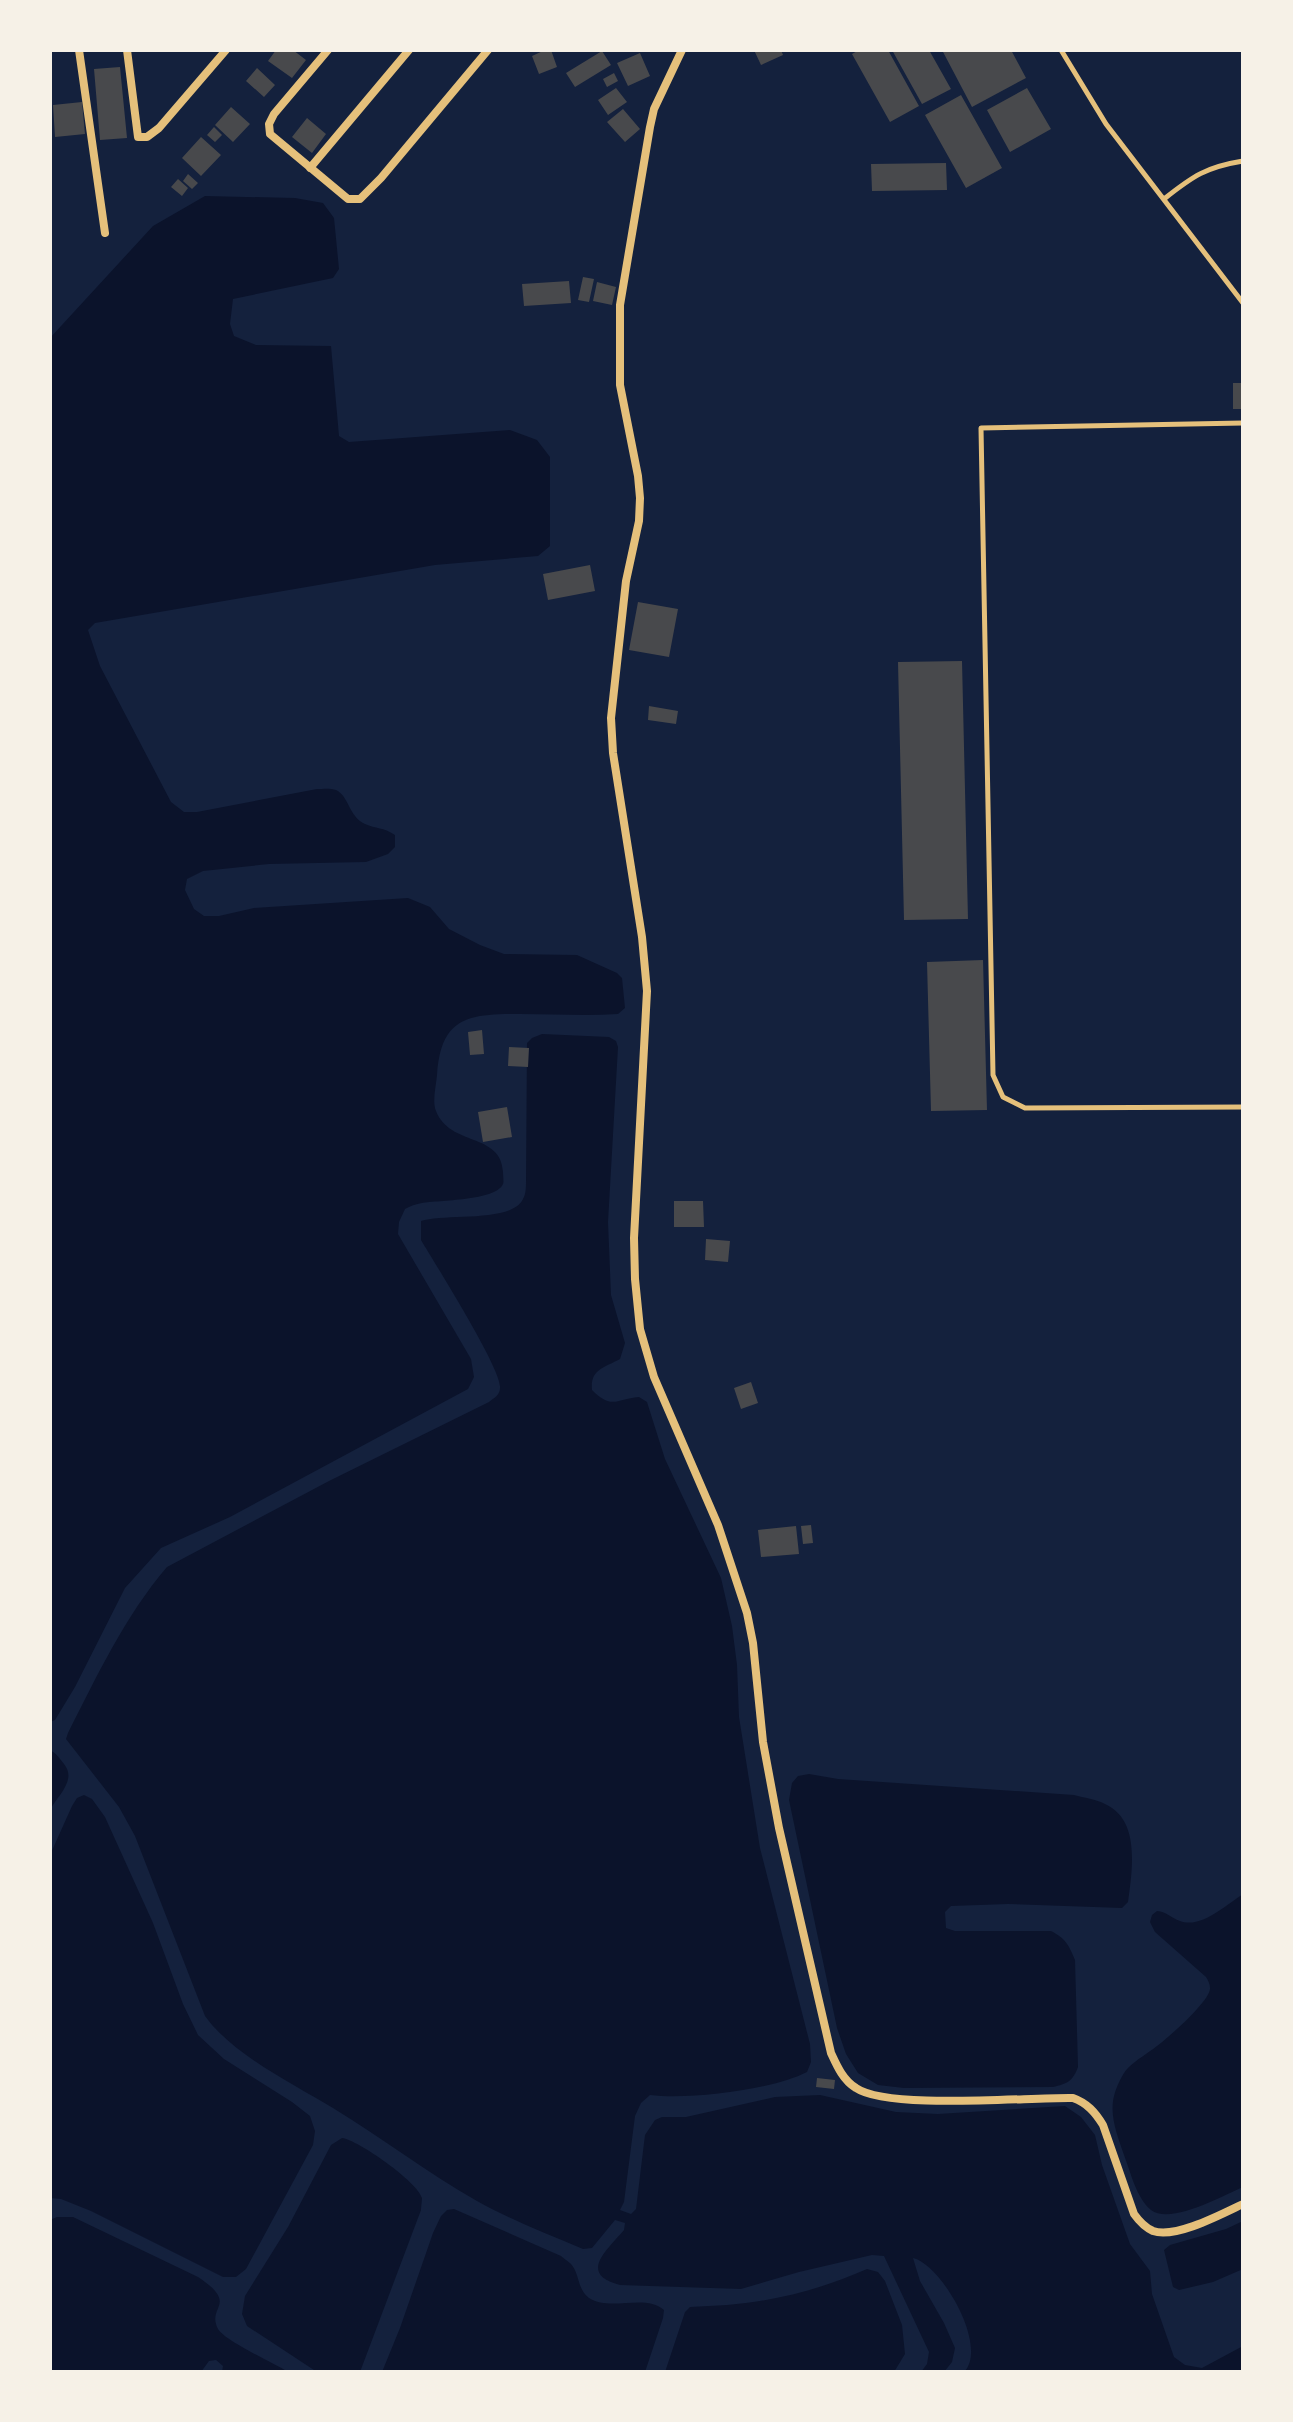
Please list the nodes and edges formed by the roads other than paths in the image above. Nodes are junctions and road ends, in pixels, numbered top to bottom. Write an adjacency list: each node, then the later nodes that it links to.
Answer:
1 (79, 50): 12 (street)
2 (127, 50): 3 (street)
3 (226, 50)
4 (328, 50): 10 (street)
5 (409, 50): 10 (street)
6 (488, 50): 10 (street)
7 (682, 50): 16 (street)
8 (1061, 50): 11 (lane)
9 (1243, 161): 11 (lane)
10 (310, 168)
11 (1164, 199): 13 (lane)
12 (105, 233)
13 (1243, 303)
14 (1243, 423): 15 (lane)
15 (1243, 1107)
16 (1243, 2204)

